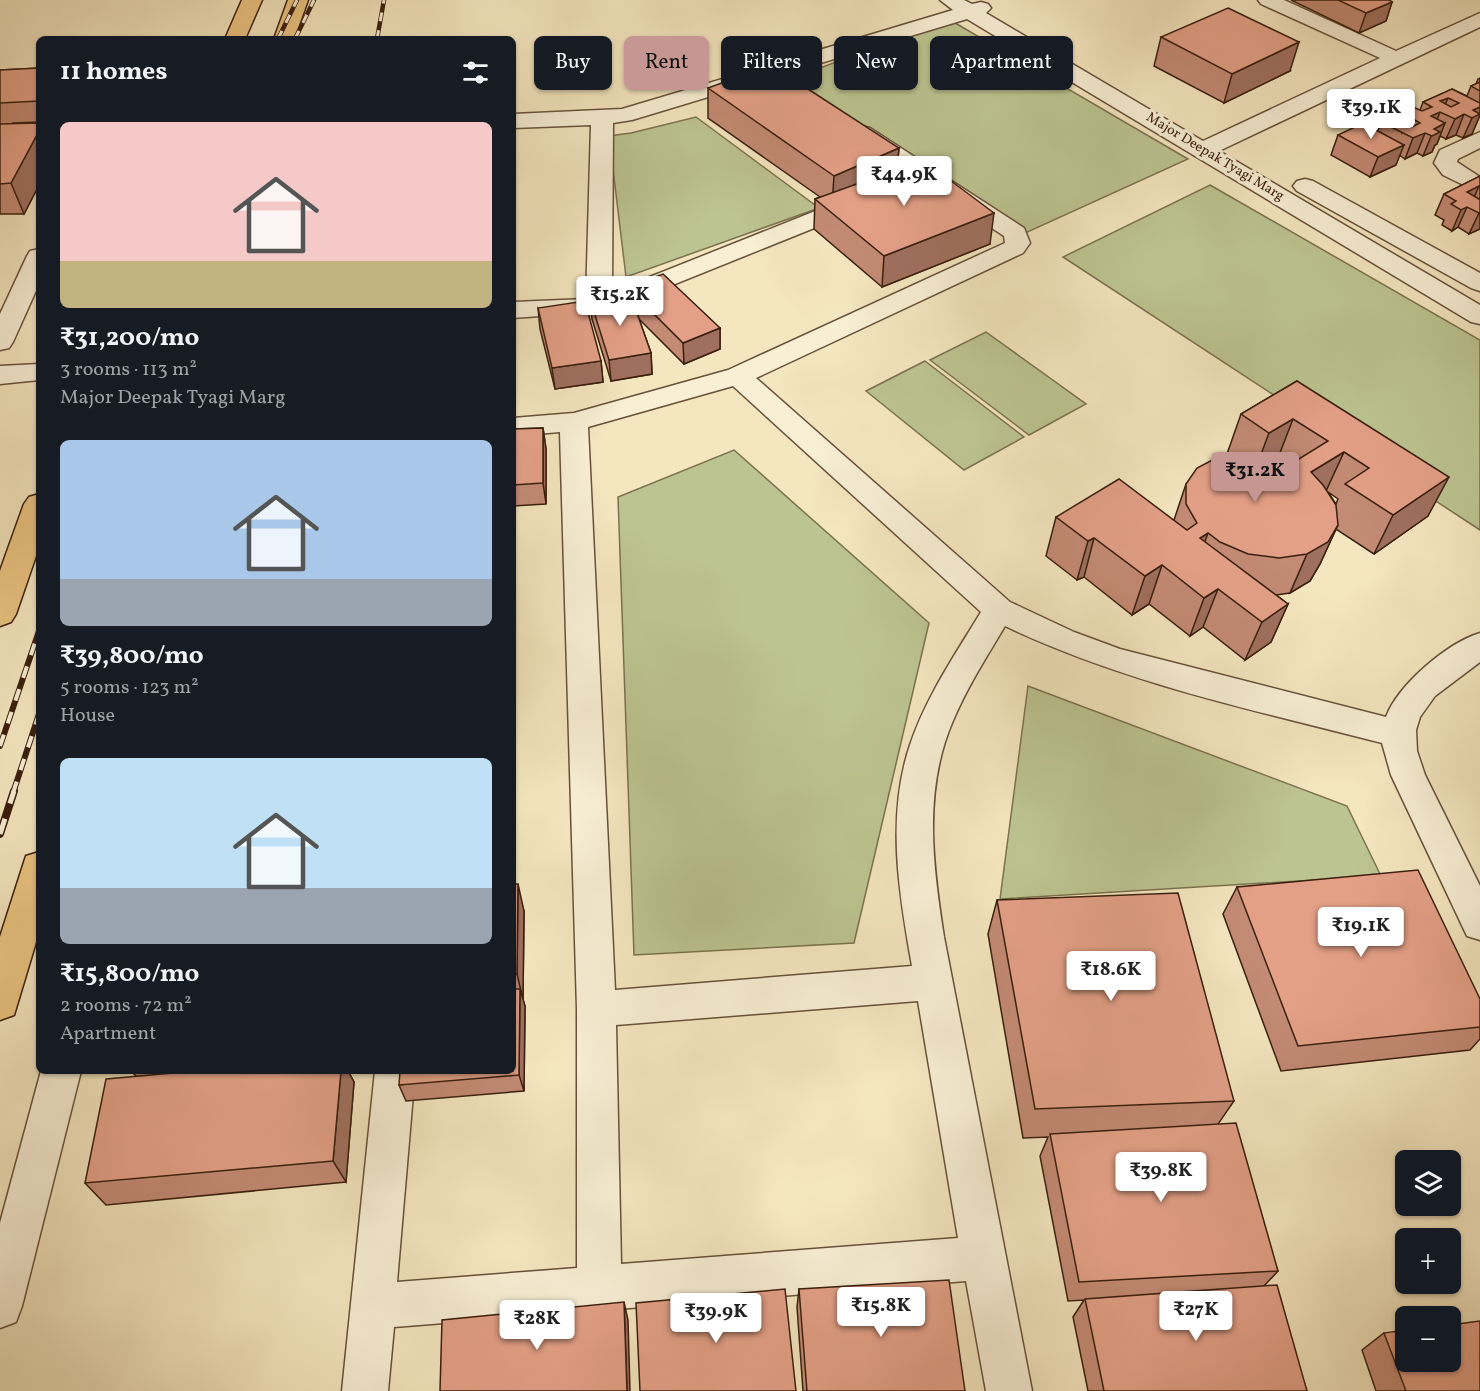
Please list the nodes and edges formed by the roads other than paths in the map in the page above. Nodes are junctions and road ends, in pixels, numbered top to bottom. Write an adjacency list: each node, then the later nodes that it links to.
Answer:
1 (252, 0): 7 (main road)
2 (297, 0): 8 (main road)
3 (950, 0): 5 (street, Major Deepak Tyagi Marg)
4 (1269, 0): 11 (street)
5 (978, 6): 10 (street); 18 (street, Major Deepak Tyagi Marg); 19 (street, Major Deepak Tyagi Marg)
6 (1480, 19): 11 (street)
7 (236, 36)
8 (285, 36)
9 (1480, 40): 13 (street)
10 (822, 56)
11 (1398, 59): 18 (street)
12 (721, 87): 15 (street)
13 (1385, 87)
14 (838, 117): 22 (street)
15 (602, 118): 16 (street); 26 (street)
16 (516, 121)
17 (1480, 139): 23 (street)
18 (1223, 140): 19 (street); 20 (street, Major Deepak Tyagi Marg)
19 (1202, 150): 21 (street, Major Deepak Tyagi Marg)
20 (1248, 154): 21 (street); 25 (street, Major Deepak Tyagi Marg)
21 (1225, 163): 28 (street, Major Deepak Tyagi Marg)
22 (903, 184): 26 (street); 32 (street)
23 (1480, 186)
24 (36, 263): 29 (street)
25 (1480, 283)
26 (599, 306): 27 (street)
27 (516, 310)
28 (1480, 316)
29 (0, 342)
30 (36, 372): 31 (street)
31 (0, 375)
32 (738, 376): 33 (street); 36 (street)
33 (574, 422): 34 (street); 44 (street)
34 (516, 427)
35 (36, 512): 37 (main road)
36 (999, 610): 39 (street); 42 (street)
37 (0, 614)
38 (1480, 645): 39 (street)
39 (1399, 734): 41 (street)
40 (36, 877): 43 (main road)
41 (1480, 924)
42 (934, 982): 44 (street); 47 (street)
43 (0, 1002)
44 (596, 1009): 48 (street)
45 (60, 1074): 49 (street)
46 (395, 1074): 50 (street)
47 (983, 1258): 48 (street); 52 (street)
48 (599, 1288): 50 (street)
49 (0, 1306)
50 (373, 1306): 51 (street)
51 (364, 1391)
52 (1009, 1391)

